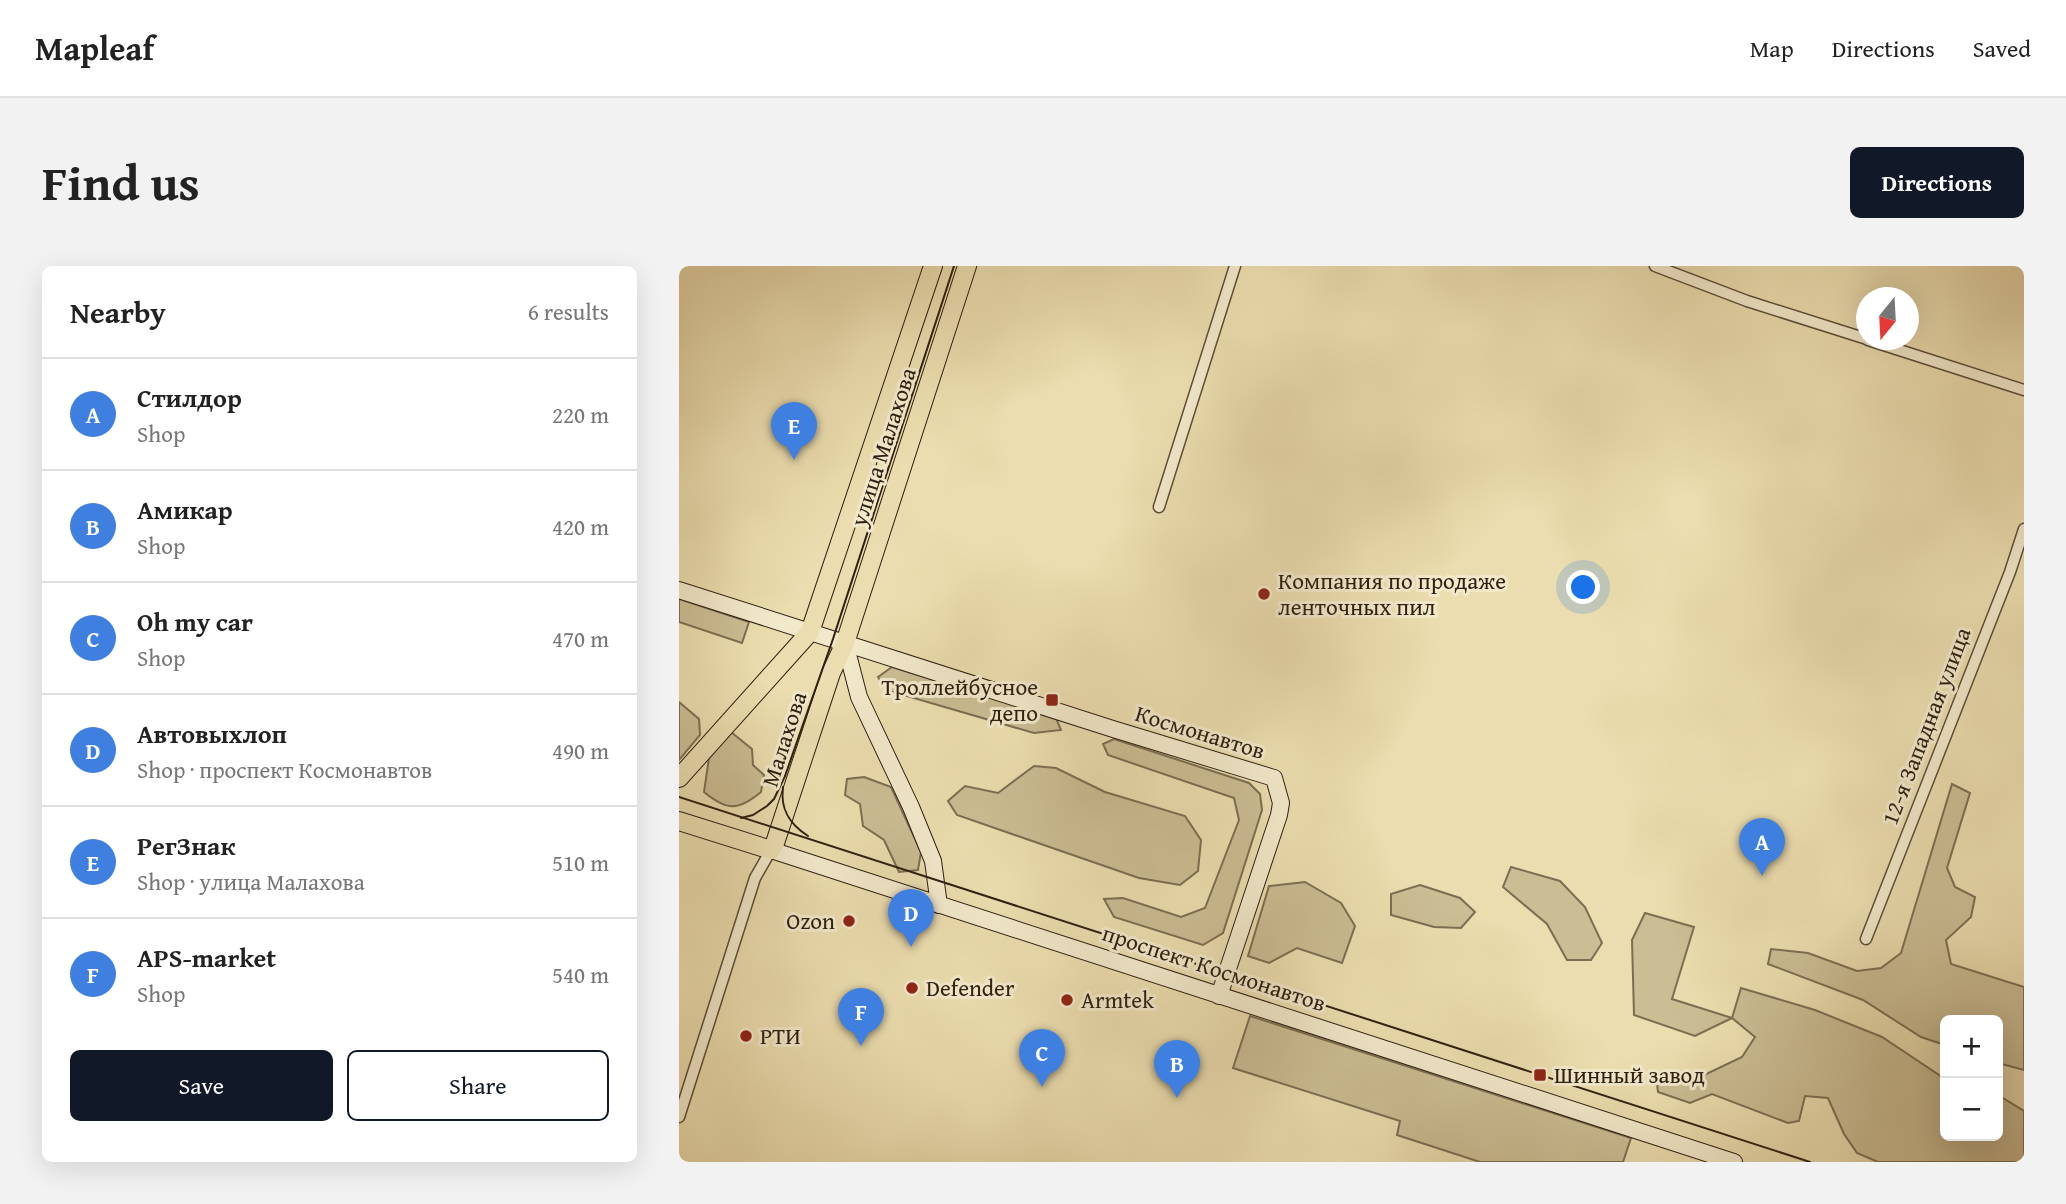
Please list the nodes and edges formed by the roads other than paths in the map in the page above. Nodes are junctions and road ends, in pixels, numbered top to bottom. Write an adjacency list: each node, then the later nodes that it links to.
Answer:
1 (933, 266): 11 (main road, улица Малахова)
2 (967, 266): 12 (main road, улица Малахова)
3 (1235, 266): 8 (street)
4 (1655, 266): 5 (street)
5 (1856, 336)
6 (1901, 350): 7 (street)
7 (2024, 390)
8 (1159, 507)
9 (2024, 528): 17 (street, 12-я Западная улица)
10 (679, 590): 11 (main road)
11 (810, 632): 12 (main road); 13 (main road, Малахова)
12 (845, 643): 15 (main road, Малахова); 16 (main road); 18 (main road, Космонавтов)
13 (679, 778)
14 (679, 821): 15 (main road, проспект Космонавтов)
15 (771, 850): 16 (main road, проспект Космонавтов); 19 (street)
16 (939, 905): 18 (main road, проспект Космонавтов)
17 (1866, 939)
18 (1219, 996): 20 (main road, проспект Космонавтов)
19 (679, 1117)
20 (1734, 1162)

